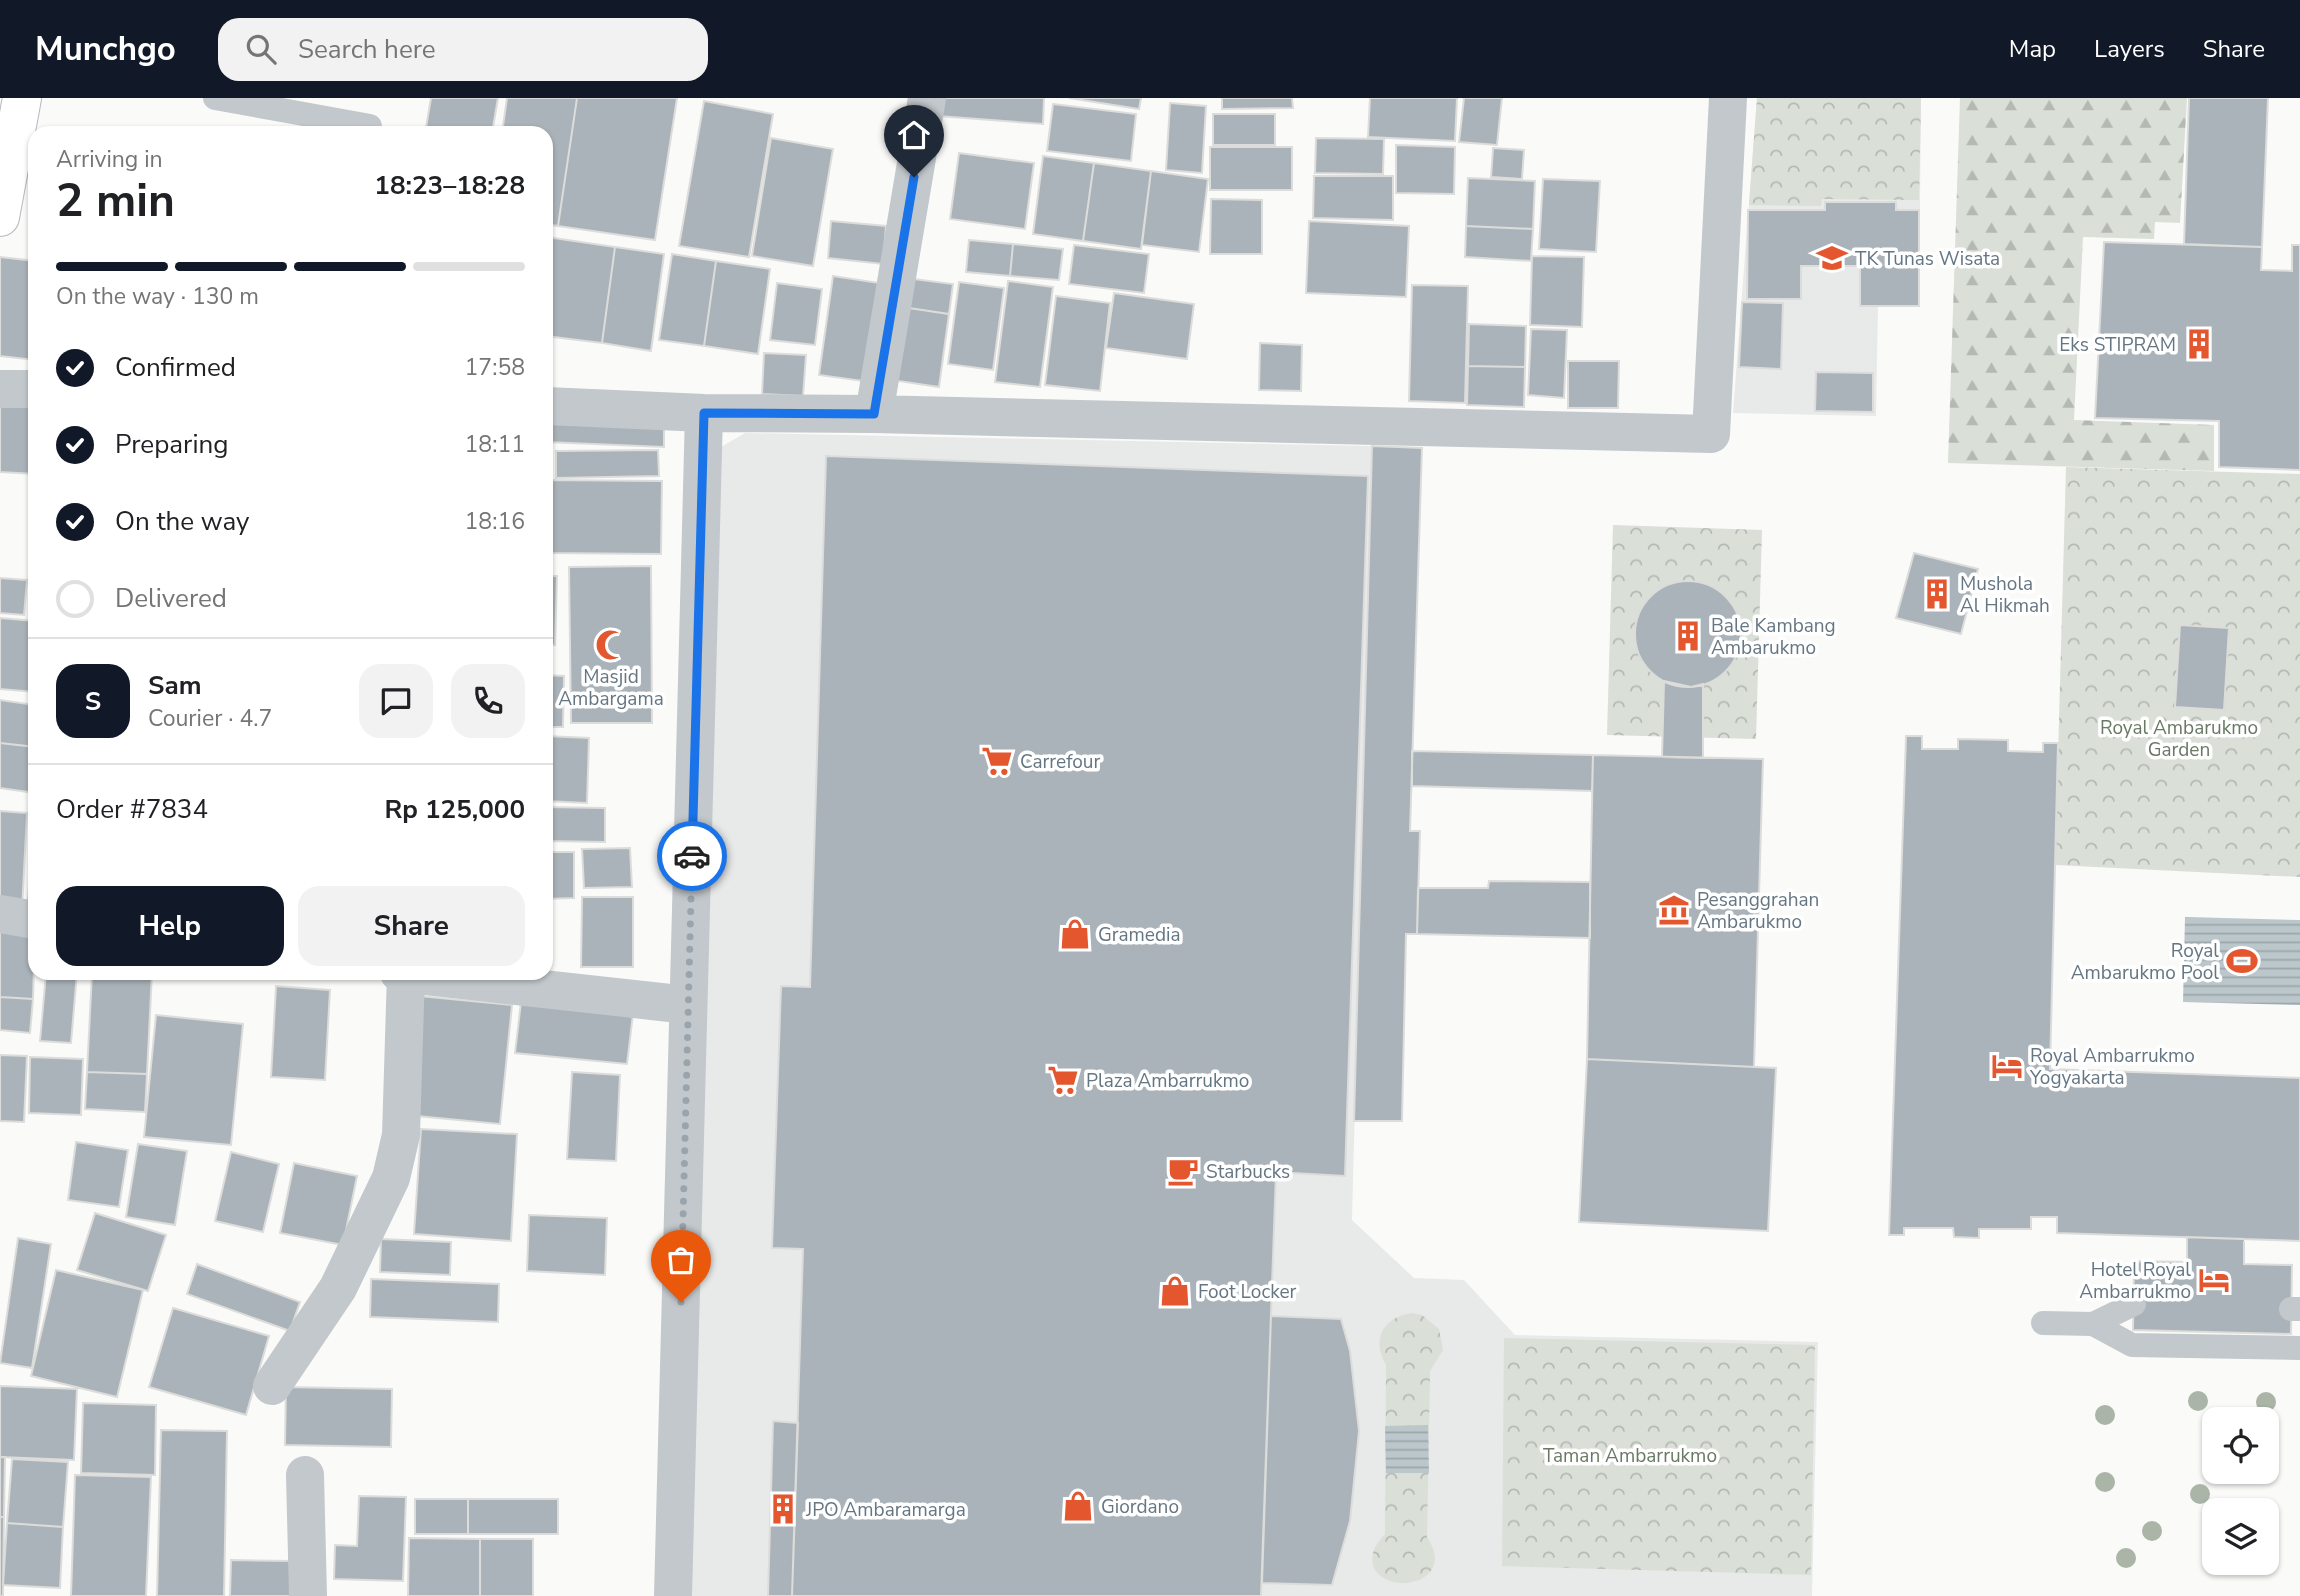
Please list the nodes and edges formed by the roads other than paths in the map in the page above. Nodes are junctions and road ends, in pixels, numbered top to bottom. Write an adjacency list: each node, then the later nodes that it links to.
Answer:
1 (22, 98): 6 (main road)
2 (215, 98): 5 (lane)
3 (927, 98): 11 (street)
4 (1728, 98): 11 (street)
5 (370, 126)
6 (0, 216)
7 (0, 389): 8 (street)
8 (28, 389)
9 (553, 406): 10 (street)
10 (704, 413): 11 (street); 16 (street)
11 (874, 414)
12 (0, 915): 13 (street)
13 (28, 919)
14 (403, 980): 21 (street)
15 (465, 980): 16 (street)
16 (688, 1005): 24 (street)
17 (2134, 1304): 19 (lane)
18 (2043, 1323): 19 (lane)
19 (2093, 1324): 20 (lane)
20 (2300, 1349)
21 (272, 1386)
22 (306, 1475): 23 (street)
23 (308, 1596)
24 (673, 1596)

